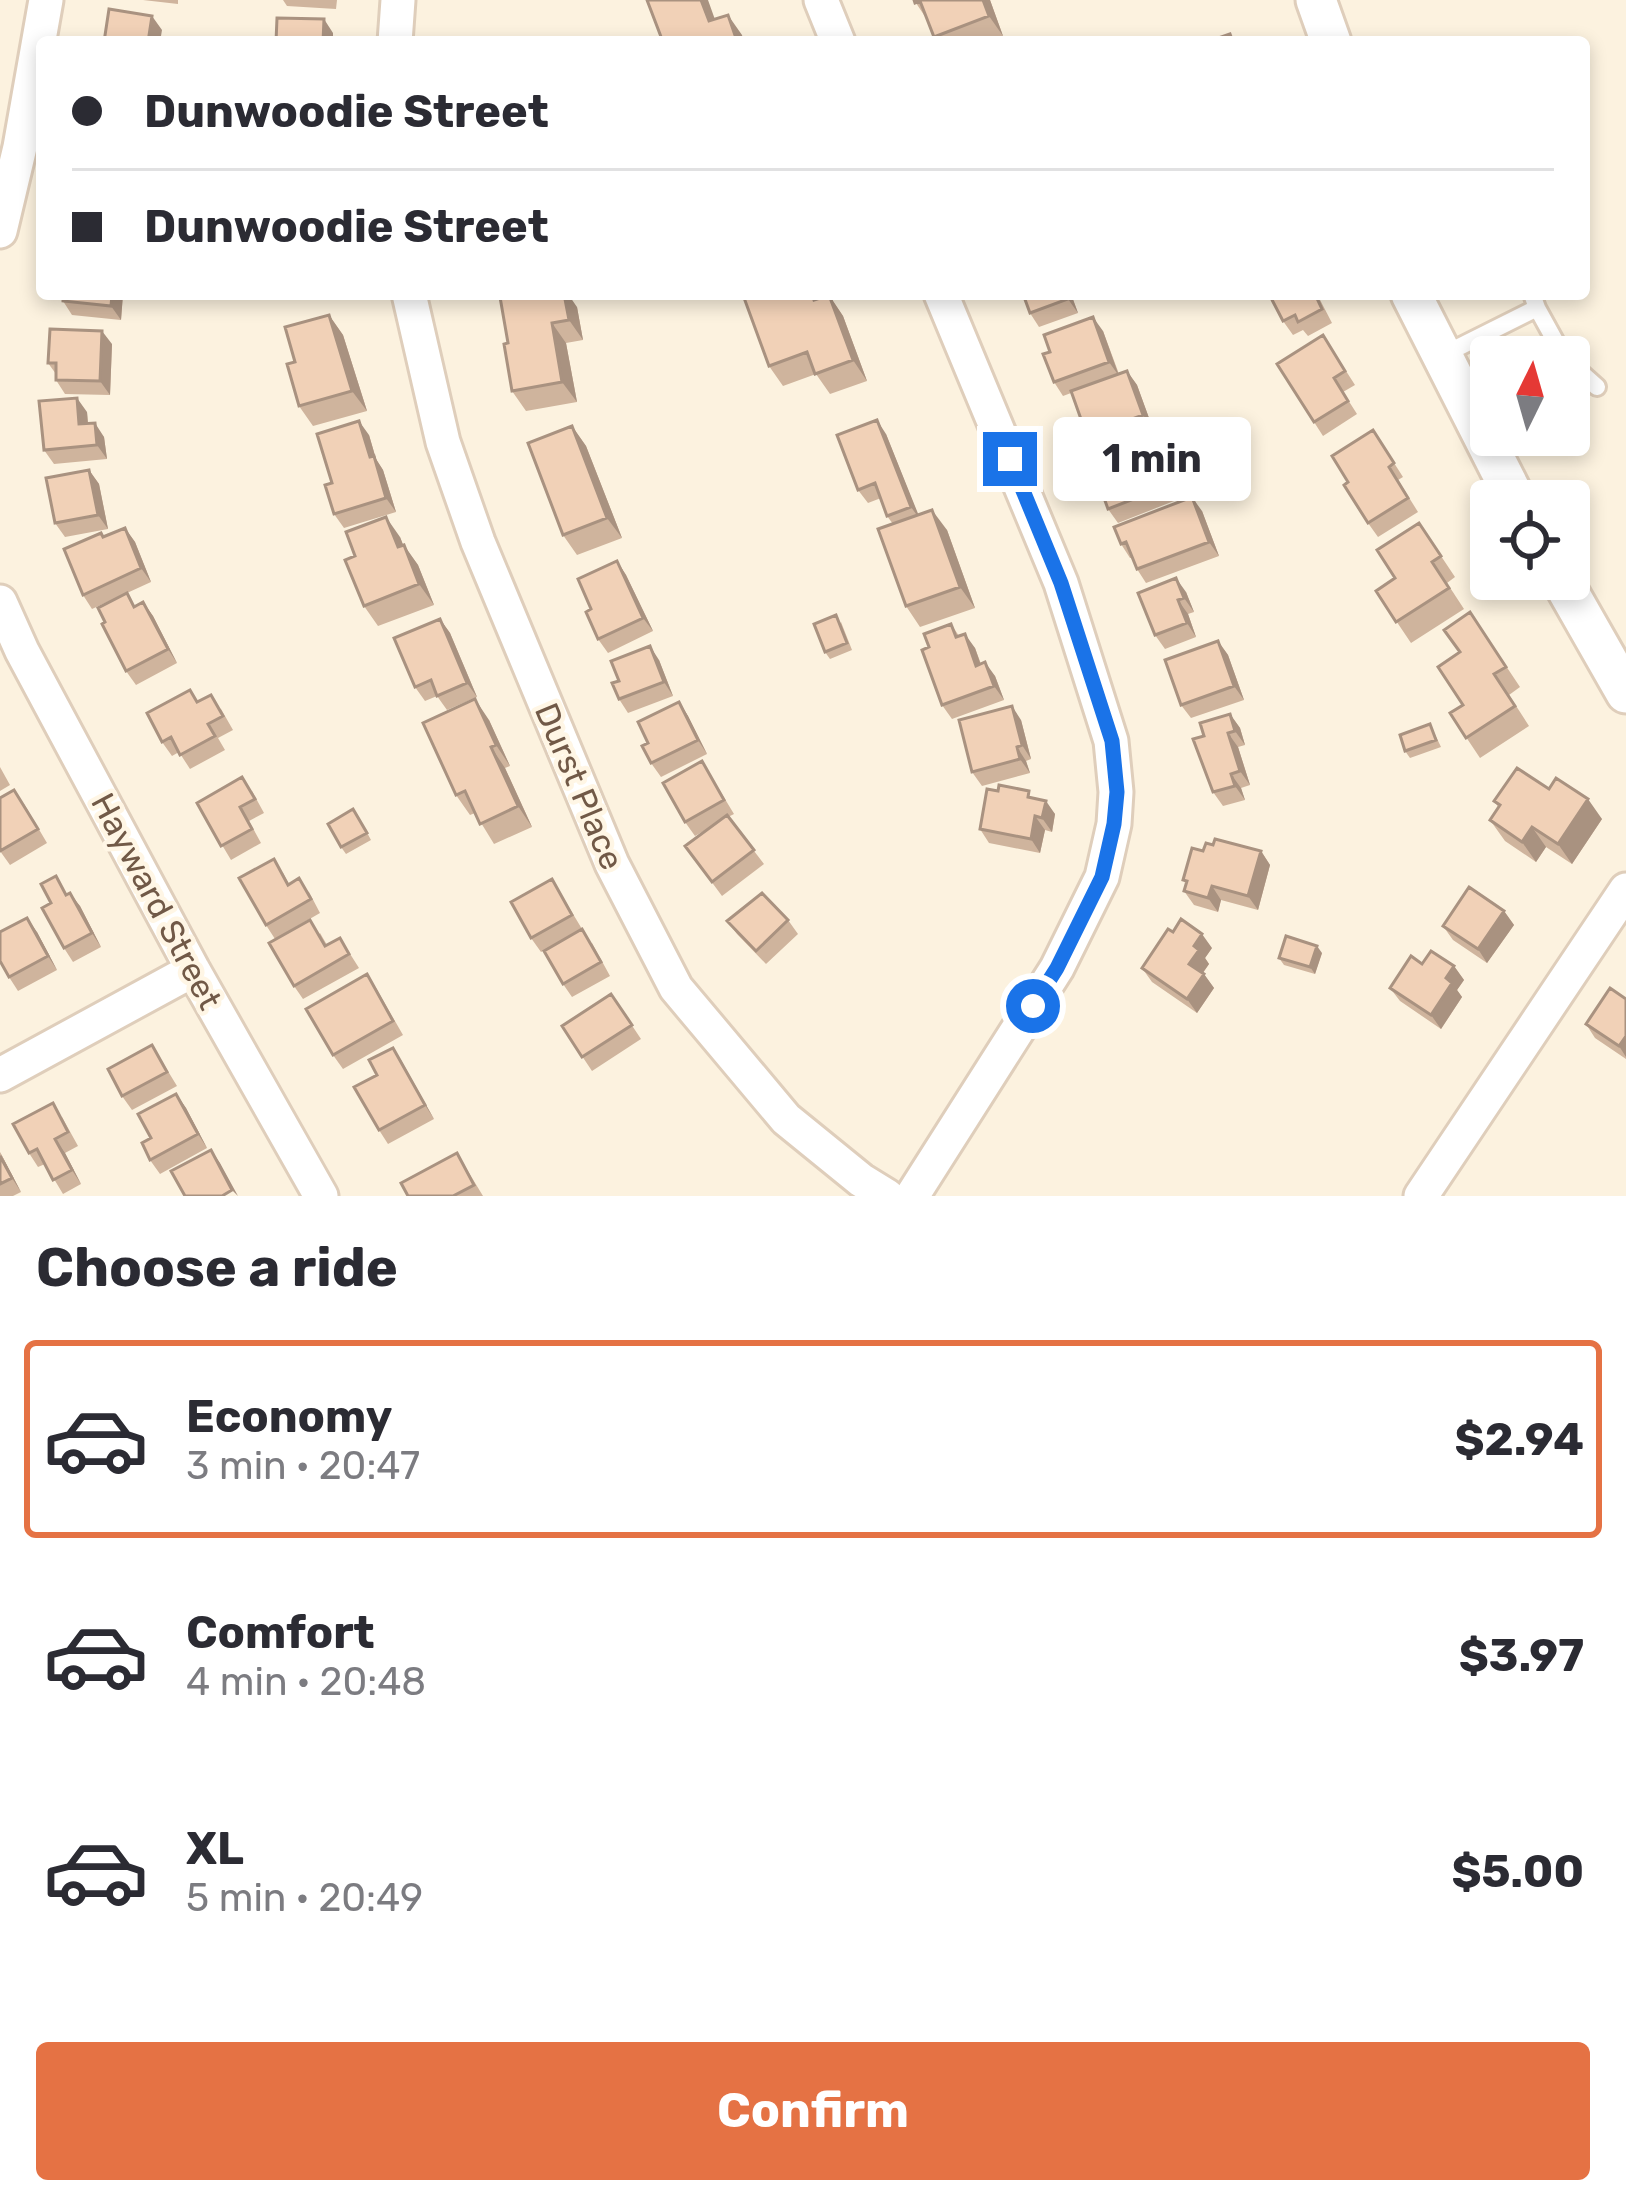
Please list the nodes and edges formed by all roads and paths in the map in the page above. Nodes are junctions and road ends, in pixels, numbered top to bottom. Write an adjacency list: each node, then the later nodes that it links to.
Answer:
1 (46, 0): 5 (street)
2 (398, 0): 6 (street)
3 (821, 0): 7 (street)
4 (1316, 0): 8 (street)
5 (40, 36)
6 (395, 36)
7 (836, 36)
8 (1329, 36)
9 (36, 57): 10 (street)
10 (0, 231)
11 (410, 300): 27 (street, Durst Place)
12 (943, 300): 28 (street)
13 (1414, 300): 16 (street)
14 (1534, 301): 15 (lane); 16 (lane)
15 (1553, 336)
16 (1442, 356): 19 (street)
17 (1590, 381): 18 (lane)
18 (1597, 387)
19 (1505, 480)
20 (1573, 600): 22 (street)
21 (0, 602): 24 (street, Hayward Street)
22 (1626, 693)
23 (1626, 890): 29 (street)
24 (193, 970): 25 (street); 26 (street, Hayward Street)
25 (0, 1075)
26 (321, 1196)
27 (887, 1196)
28 (912, 1196)
29 (1421, 1196)

